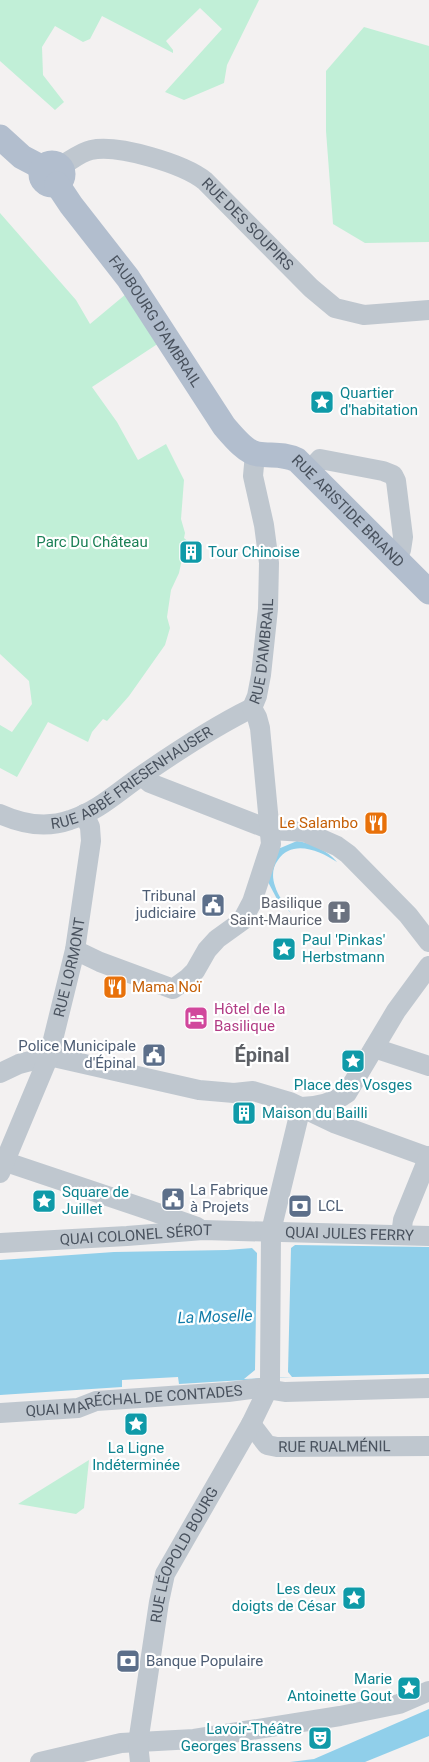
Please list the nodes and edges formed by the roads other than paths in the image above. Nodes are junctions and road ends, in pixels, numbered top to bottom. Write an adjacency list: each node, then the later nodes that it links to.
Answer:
1 (0, 137): 2 (main road, FAUBOURG D'AMBRAIL)
2 (54, 173): 3 (street, RUE DES SOUPIRS); 4 (main road, FAUBOURG D'AMBRAIL)
3 (429, 310)
4 (255, 454): 5 (main road, RUE ARISTIDE BRIAND); 8 (street, RUE D'AMBRAIL)
5 (309, 471): 6 (main road, RUE ARISTIDE BRIAND); 6 (street)
6 (394, 558): 7 (main road, RUE ARISTIDE BRIAND)
7 (429, 592)
8 (252, 708): 9 (street, RUE ABBÉ FRIESENHAUSER); 12 (street, RUE D'AMBRAIL)
9 (142, 776): 10 (street, RUE ABBÉ FRIESENHAUSER); 12 (street)
10 (84, 814): 11 (street, RUE ABBÉ FRIESENHAUSER); 14 (street, RUE LORMONT)
11 (3, 815)
12 (270, 830): 13 (street); 14 (street, RUE D'AMBRAIL)
13 (429, 942)
14 (75, 950): 17 (street, RUE LORMONT)
15 (428, 971): 16 (street)
16 (370, 1055): 18 (street); 20 (street)
17 (49, 1056): 19 (street); 20 (street); 22 (street, RUE LORMONT)
18 (429, 1066)
19 (4, 1070)
20 (300, 1107): 21 (street); 26 (street)
21 (429, 1156): 24 (street)
22 (2, 1165): 23 (street)
23 (203, 1230): 26 (street, QUAI COLONEL SÉROT); 27 (street, QUAI COLONEL SÉROT)
24 (401, 1235): 25 (street, QUAI JULES FERRY); 26 (street, QUAI JULES FERRY)
25 (429, 1236)
26 (271, 1240): 28 (street)
27 (0, 1243)
28 (269, 1385): 29 (street, QUAI MARÉCHAL DE CONTADES); 30 (street, QUAI MARÉCHAL DE CONTADES); 31 (street, RUE LÉOPOLD BOURG)
29 (429, 1388)
30 (0, 1413)
31 (251, 1424): 32 (street, RUE RUALMÉNIL); 34 (street, RUE LÉOPOLD BOURG)
32 (429, 1446)
33 (429, 1691): 34 (street)
34 (139, 1752): 35 (street); 36 (street)
35 (40, 1762)
36 (150, 1762)

